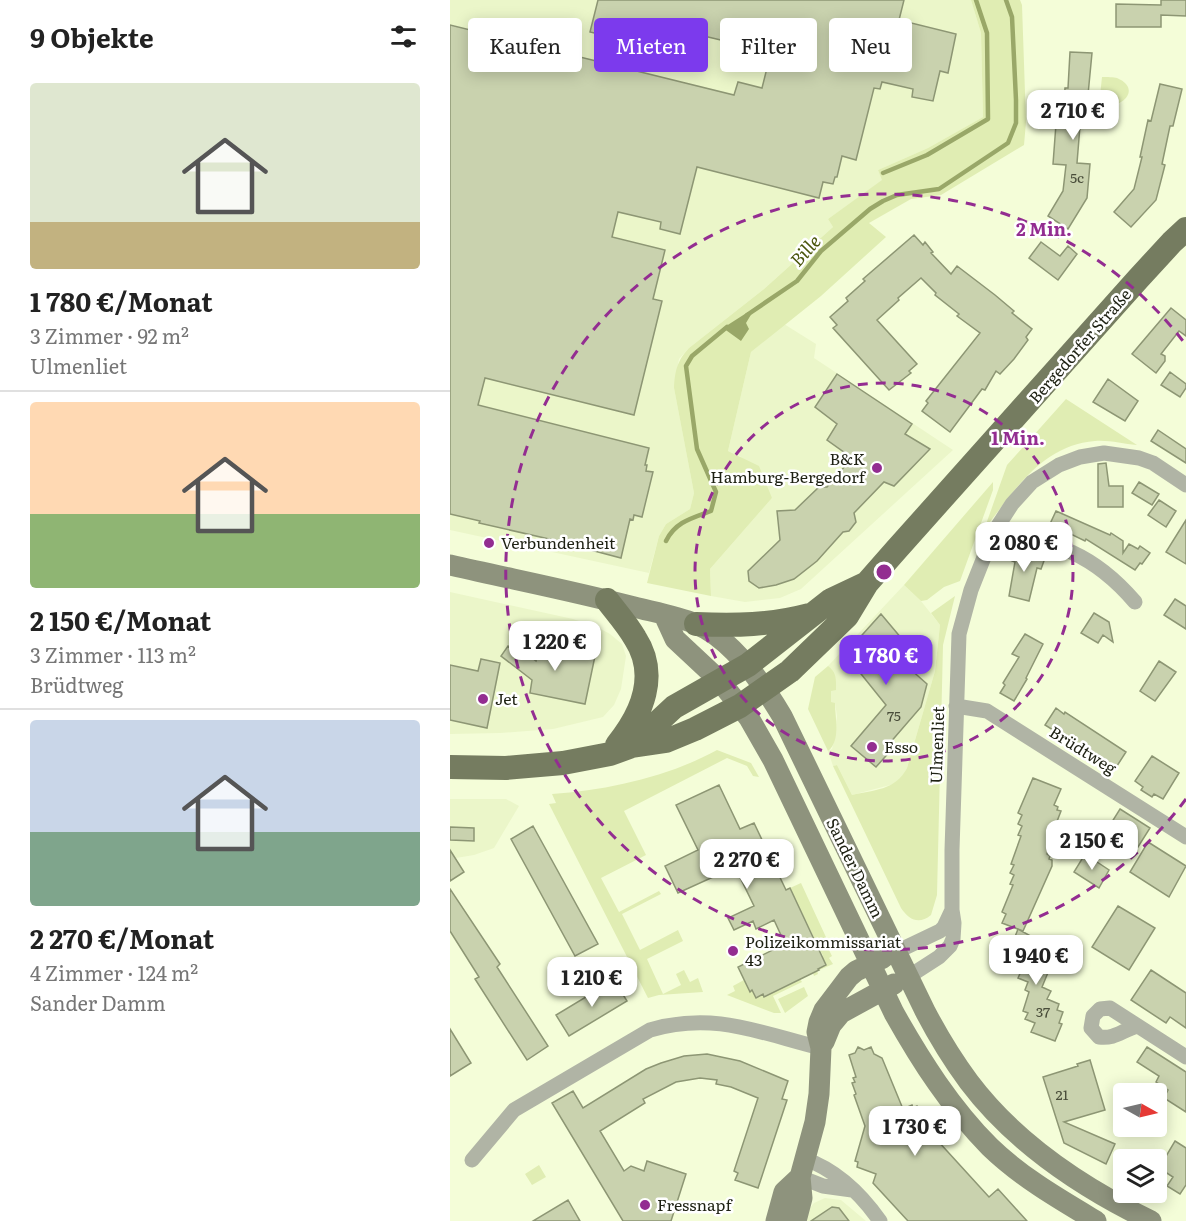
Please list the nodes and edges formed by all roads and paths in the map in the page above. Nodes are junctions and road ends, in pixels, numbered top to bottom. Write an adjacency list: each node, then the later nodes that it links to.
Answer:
1 (1186, 218): 2 (main road, Bergedorfer Straße)
2 (1179, 236): 6 (main road, Bergedorfer Straße)
3 (1186, 485): 4 (street, Ulmenliet)
4 (994, 532): 8 (street); 16 (street, Ulmenliet)
5 (450, 565): 7 (main road, Sander Damm)
6 (867, 584): 9 (main road, Bergedorfer Straße); 14 (main road, Bergedorfer Straße)
7 (607, 600): 10 (main road, Sander Damm); 17 (main road)
8 (1135, 602)
9 (814, 614): 11 (main road); 12 (main road, Bergedorfer Straße)
10 (664, 615): 11 (main road, Sander Damm); 13 (main road, Sander Damm)
11 (696, 624): 12 (main road, Sander Damm)
12 (748, 665): 13 (main road, Bergedorfer Straße); 14 (main road, Sander Damm)
13 (720, 681): 15 (main road, Sander Damm); 17 (main road, Bergedorfer Straße)
14 (766, 689): 15 (main road, Bergedorfer Straße); 21 (main road, Sander Damm)
15 (740, 705): 17 (main road, Bergedorfer Straße); 22 (main road, Sander Damm)
16 (956, 706): 19 (street, Brüdtweg); 20 (street, Ulmenliet)
17 (621, 750): 18 (main road, Bergedorfer Straße)
18 (450, 767)
19 (1186, 837)
20 (952, 910): 21 (street); 23 (street, Ulmenliet)
21 (896, 952): 22 (main road); 23 (main road, Sander Damm)
22 (870, 963): 24 (main road, Sander Damm); 26 (main road)
23 (908, 977): 24 (main road); 34 (main road, Sander Damm)
24 (882, 989): 26 (main road); 33 (main road, Sander Damm)
25 (1138, 1026): 27 (street)
26 (821, 1048): 28 (street); 29 (main road)
27 (1186, 1057)
28 (472, 1160)
29 (803, 1168): 30 (main road); 31 (main road); 32 (street)
30 (776, 1221)
31 (796, 1221)
32 (880, 1221)
33 (1096, 1221)
34 (1151, 1221)

